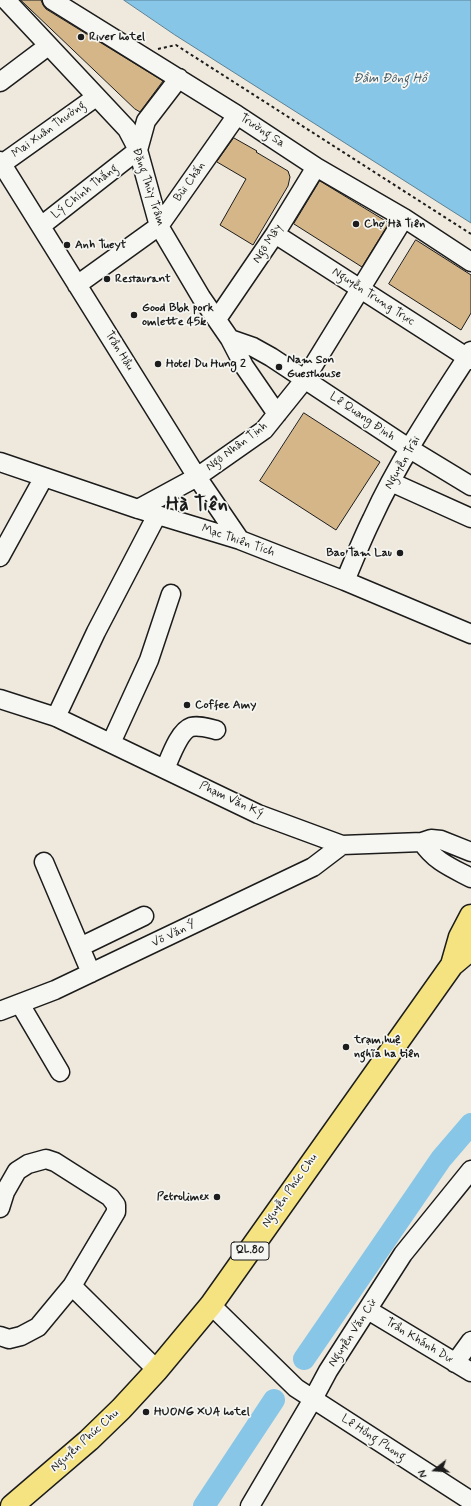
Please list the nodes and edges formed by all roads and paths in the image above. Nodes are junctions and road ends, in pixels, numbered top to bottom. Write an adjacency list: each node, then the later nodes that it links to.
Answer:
1 (6, 0): 3 (street, Đặng Thùy Trâm)
2 (52, 0): 5 (street, Trường Sa)
3 (48, 46): 6 (street); 7 (street, Đặng Thùy Trâm)
4 (155, 50): 16 (path)
5 (179, 78): 8 (street, Trường Sa); 9 (street)
6 (0, 82)
7 (96, 96): 9 (street, Đặng Thùy Trâm); 10 (street, Mai Xuân Thưởng)
8 (237, 115): 11 (street, Trường Sa); 14 (street, Bùi Chấn)
9 (138, 150): 13 (street, Lý Chính Thắng); 14 (street, Đặng Thùy Trâm)
10 (1, 163): 13 (street, Trần Hầu)
11 (316, 167): 12 (street, Trường Sa); 15 (street, Ngô Mây)
12 (404, 218): 17 (street, Trường Sa); 19 (street, Ngô Nhân Tịnh)
13 (41, 226): 18 (street, Trần Hầu)
14 (159, 226): 18 (street, Bùi Chấn); 20 (street, Đặng Thùy Trâm)
15 (275, 234): 19 (street, Nguyễn Trung Trực); 20 (street, Ngô Mây)
16 (471, 234)
17 (471, 262)
18 (77, 285): 28 (street, Trần Hầu)
19 (360, 289): 22 (street, Nguyễn Trung Trực); 23 (street, Ngô Nhân Tịnh)
20 (217, 319): 21 (street, Đặng Thùy Trâm)
21 (230, 339): 23 (street, Lê Quang Định); 24 (street, Đặng Thùy Trâm)
22 (470, 356): 25 (street, Nguyễn Trãi)
23 (305, 379): 24 (street, Ngô Nhân Tịnh); 25 (street, Lê Quang Định)
24 (276, 414): 28 (street, Ngô Nhân Tịnh)
25 (410, 449): 29 (street, Nguyễn Trãi); 30 (street, Lê Quang Định)
26 (0, 462): 27 (street, Mạc Thiên Tích)
27 (44, 477): 31 (street, Mạc Thiên Tích); 35 (street)
28 (197, 477): 31 (street, Ngô Nhân Tịnh); 34 (street, Trần Hầu)
29 (391, 482): 33 (street); 36 (street, Nguyễn Trãi)
30 (471, 486)
31 (138, 509): 32 (street, Mạc Thiên Tích)
32 (157, 515): 34 (street, Mạc Thiên Tích); 40 (street)
33 (471, 518)
34 (240, 540): 36 (street, Mạc Thiên Tích)
35 (0, 557)
36 (346, 581): 38 (street, Mạc Thiên Tích)
37 (172, 594): 42 (street)
38 (471, 634)
39 (0, 699): 40 (street, Phạm Văn Ký)
40 (56, 717): 42 (street, Phạm Văn Ký)
41 (216, 730): 43 (street)
42 (111, 743): 43 (street, Phạm Văn Ký)
43 (165, 769): 45 (street, Phạm Văn Ký)
44 (422, 842): 45 (street, Phạm Văn Ký); 46 (street, Phạm Văn Ký); 48 (street)
45 (342, 846): 54 (street, Võ Văn Ý)
46 (471, 852)
47 (44, 862): 51 (street)
48 (471, 878)
49 (144, 916): 51 (street)
50 (471, 916): 53 (highway, Nguyễn Phúc Chu / QL.80)
51 (80, 948): 54 (street)
52 (471, 949): 53 (highway, Nguyễn Phúc Chu)
53 (452, 965): 61 (highway, Nguyễn Phúc Chu / QL.80)
54 (91, 973): 55 (street, Võ Văn Ý)
55 (20, 1004): 56 (street, Võ Văn Ý); 57 (street)
56 (0, 1011)
57 (60, 1072)
58 (468, 1179): 62 (street, Nguyễn Văn Cừ)
59 (0, 1208): 60 (street)
60 (72, 1286): 63 (street); 66 (street)
61 (211, 1305): 66 (highway, Nguyễn Phúc Chu / QL.80); 68 (street, Lê Hồng Phong)
62 (368, 1310): 65 (street, Trần Khánh Dư); 68 (street, Nguyễn Văn Cừ)
63 (0, 1336)
64 (471, 1341): 65 (street)
65 (455, 1363): 67 (street, Trần Khánh Dư)
66 (157, 1370): 70 (highway, Nguyễn Phúc Chu / QL.80)
67 (471, 1372)
68 (313, 1399): 69 (street, Lê Hồng Phong); 71 (street, Nguyễn Văn Cừ)
69 (471, 1501)
70 (12, 1506)
71 (250, 1506)

